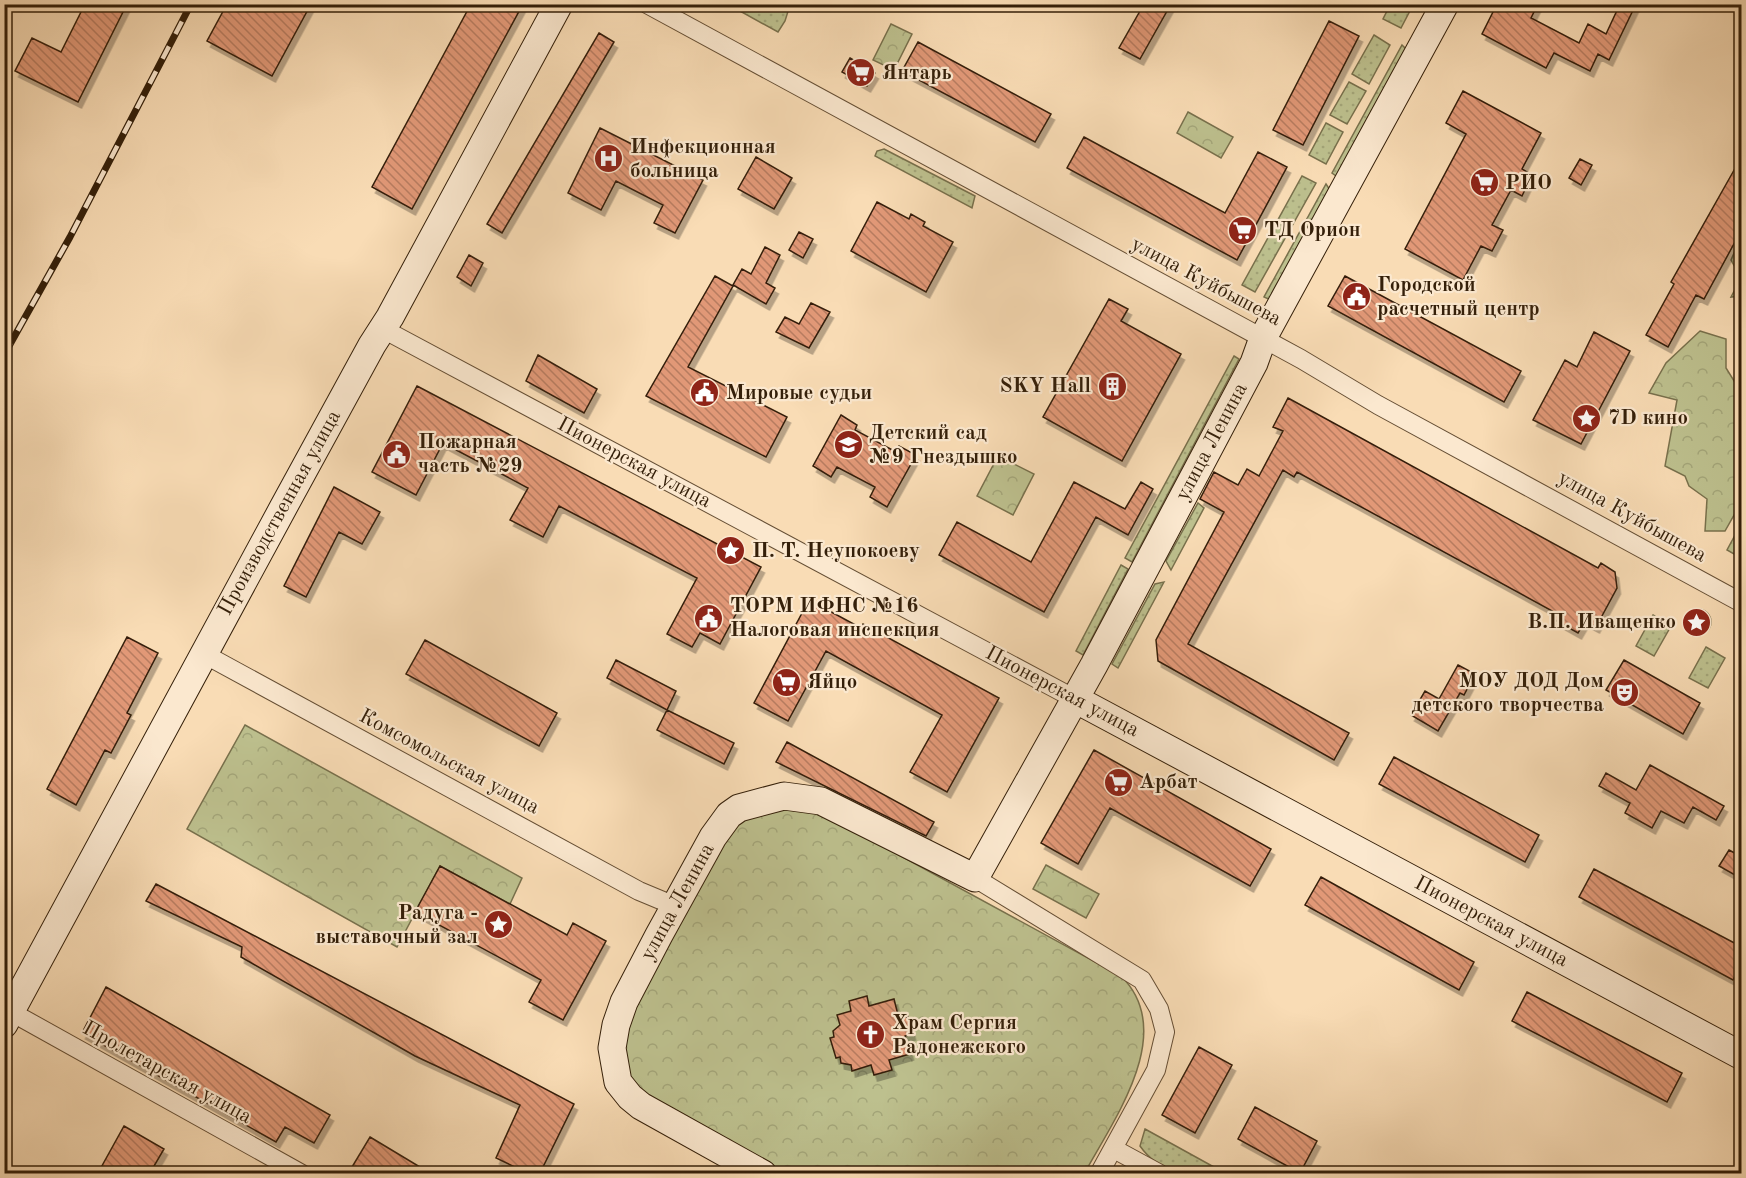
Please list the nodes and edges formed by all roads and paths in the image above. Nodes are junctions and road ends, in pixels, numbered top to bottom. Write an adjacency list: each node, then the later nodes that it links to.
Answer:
1 (559, 4): 4 (street, Производственная улица)
2 (647, 4): 5 (street, улица Куйбышева)
3 (1445, 4): 5 (street, улица Ленина)
4 (383, 329): 7 (street, Производственная улица); 8 (street, Пионерская улица)
5 (1263, 338): 6 (street, улица Куйбышева); 8 (street, улица Ленина)
6 (1742, 603)
7 (204, 654): 10 (street, Комсомольская улица); 11 (street, Производственная улица)
8 (1075, 699): 9 (street, улица Ленина); 12 (street, Пионерская улица)
9 (975, 878): 10 (street, улица Ленина); 13 (street, улица Ленина)
10 (675, 906): 15 (street, улица Ленина)
11 (8, 1018): 14 (street, Пролетарская улица)
12 (1742, 1056)
13 (1114, 1149): 16 (street, улица Ленина); 17 (street)
14 (302, 1173)
15 (763, 1173)
16 (1099, 1173)
17 (1160, 1173)

